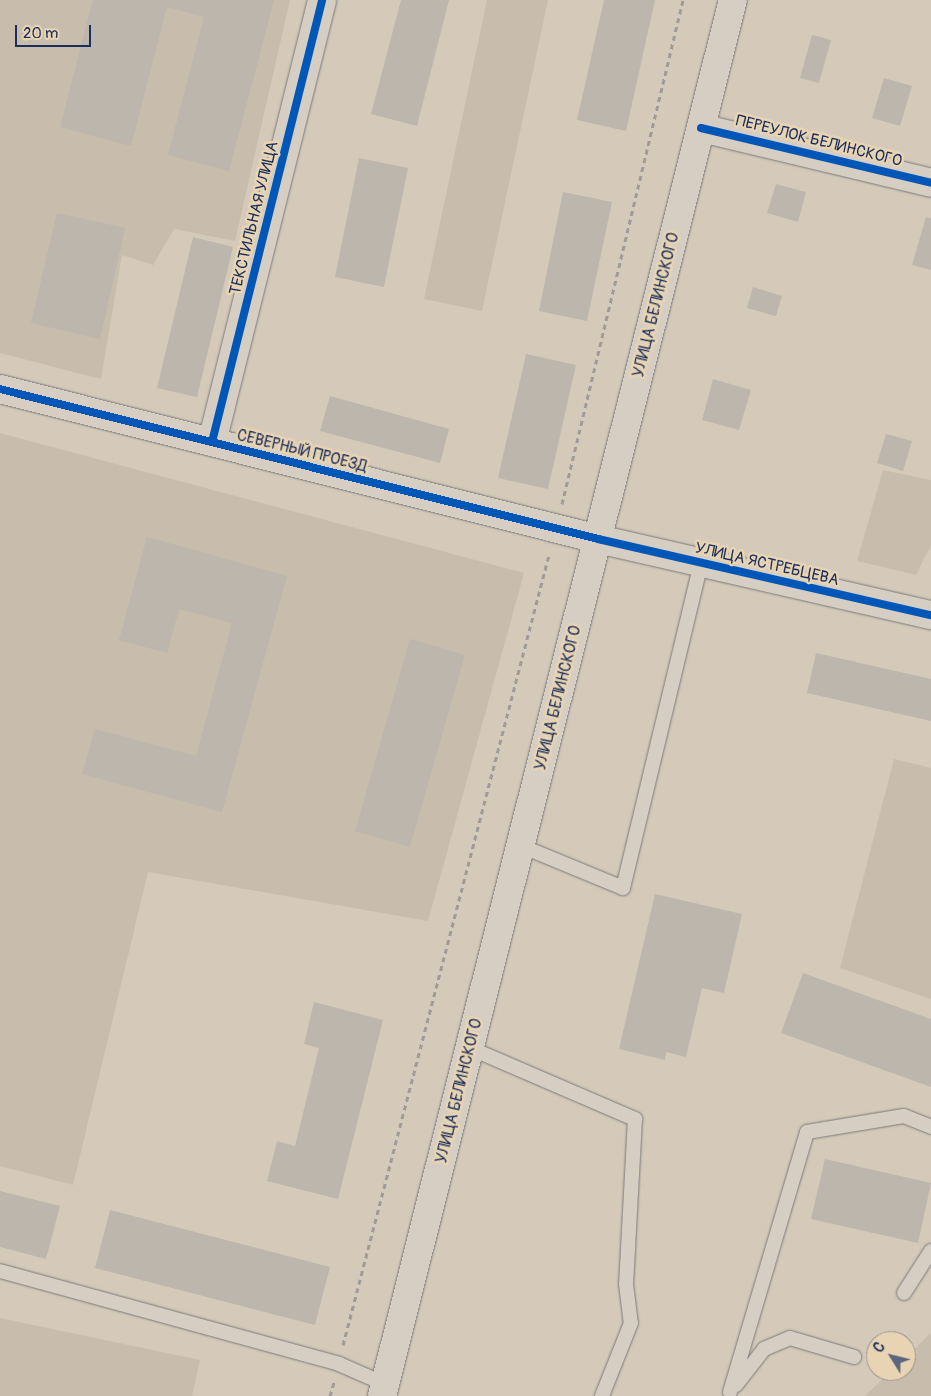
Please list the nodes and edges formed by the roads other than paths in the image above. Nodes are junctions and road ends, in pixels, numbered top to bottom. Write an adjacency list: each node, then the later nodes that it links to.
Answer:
1 (322, 0): 6 (street, ТЕКСТИЛЬНАЯ УЛИЦА)
2 (733, 0): 3 (street, УЛИЦА БЕЛИНСКОГО)
3 (701, 128): 4 (street, ПЕРЕУЛОК БЕЛИНСКОГО); 7 (street, УЛИЦА БЕЛИНСКОГО)
4 (931, 182)
5 (0, 389): 6 (street, СЕВЕРНЫЙ ПРОЕЗД)
6 (212, 442): 7 (street, СЕВЕРНЫЙ ПРОЕЗД)
7 (598, 539): 8 (street, УЛИЦА ЯСТРЕБЦЕВА); 10 (street, УЛИЦА БЕЛИНСКОГО)
8 (701, 563): 9 (street, УЛИЦА ЯСТРЕБЦЕВА); 10 (lane)
9 (928, 607)
10 (521, 846): 11 (street, УЛИЦА БЕЛИНСКОГО)
11 (470, 1048): 17 (street, УЛИЦА БЕЛИНСКОГО); 19 (lane)
12 (931, 1126): 18 (lane)
13 (931, 1251): 15 (lane)
14 (0, 1271): 17 (lane)
15 (904, 1293)
16 (854, 1357): 18 (lane)
17 (384, 1390)
18 (729, 1394)
19 (602, 1396)

